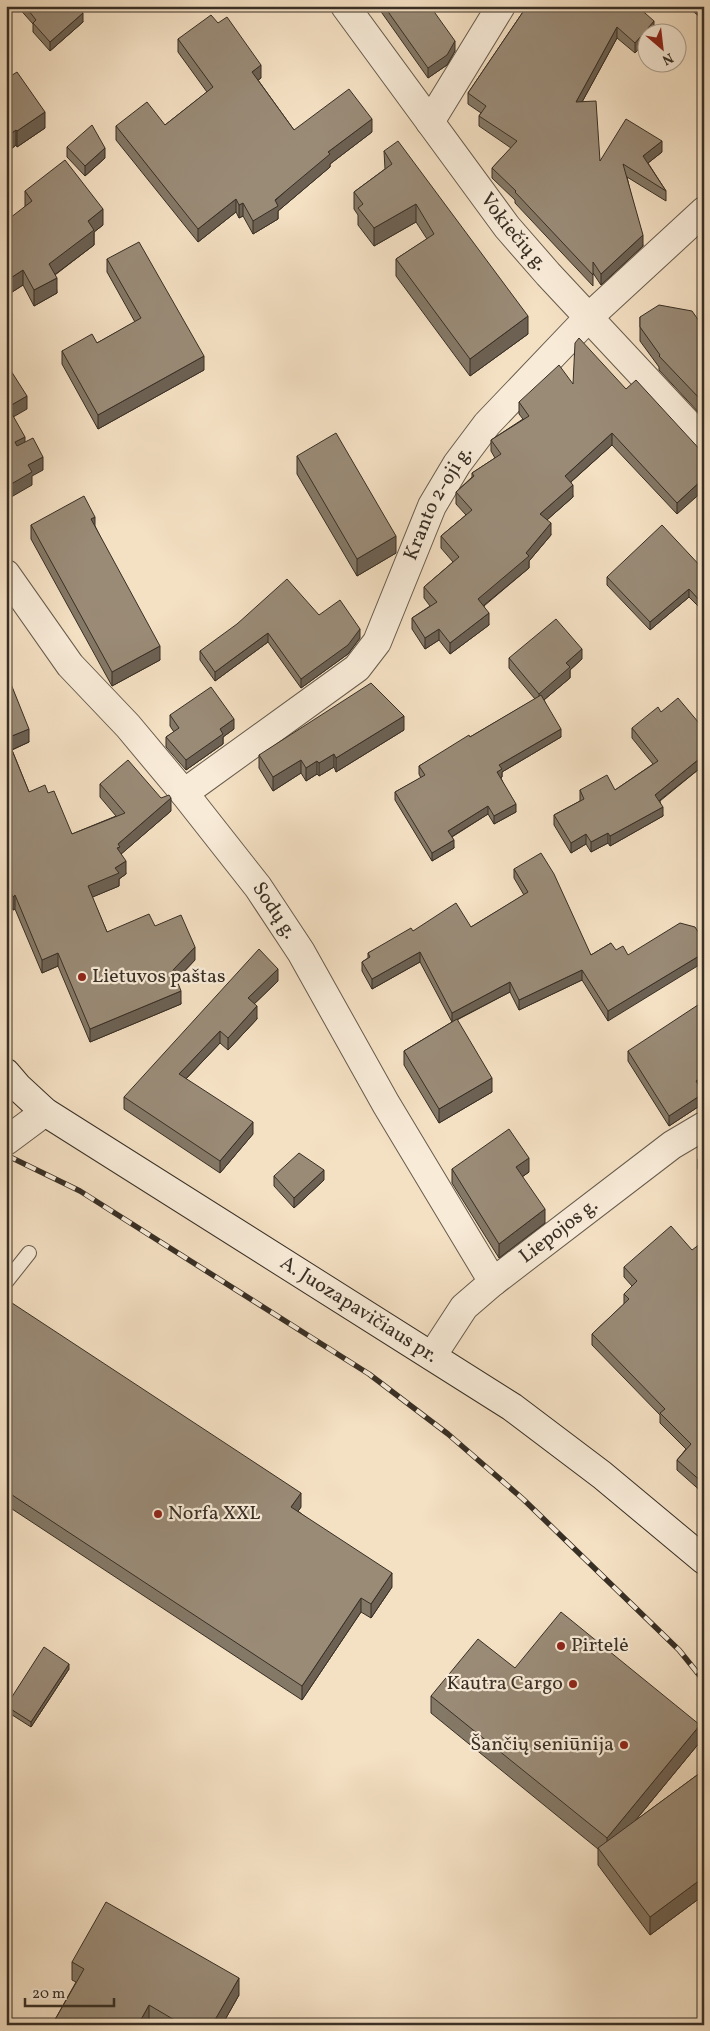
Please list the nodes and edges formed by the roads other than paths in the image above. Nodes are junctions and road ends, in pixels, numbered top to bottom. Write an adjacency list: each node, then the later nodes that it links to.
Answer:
1 (345, 6): 3 (street, Vokiečių g.)
2 (501, 6): 3 (street)
3 (430, 122): 5 (street, Vokiečių g.)
4 (704, 212): 5 (street, Kranto 2-oji g.)
5 (589, 317): 6 (street, Vokiečių g.); 8 (street, Kranto 2-oji g.)
6 (702, 438)
7 (6, 574): 8 (street, Sodų g.)
8 (184, 793): 15 (street, Sodų g.)
9 (6, 1073): 10 (street, A. Juozapavičiaus pr.)
10 (45, 1112): 12 (street); 16 (street, A. Juozapavičiaus pr.)
11 (704, 1126): 15 (street, Liepojos g.)
12 (6, 1141)
13 (29, 1252): 14 (lane)
14 (6, 1282)
15 (493, 1282): 16 (street, Liepojos g.)
16 (432, 1356): 17 (street, A. Juozapavičiaus pr.)
17 (704, 1560)

